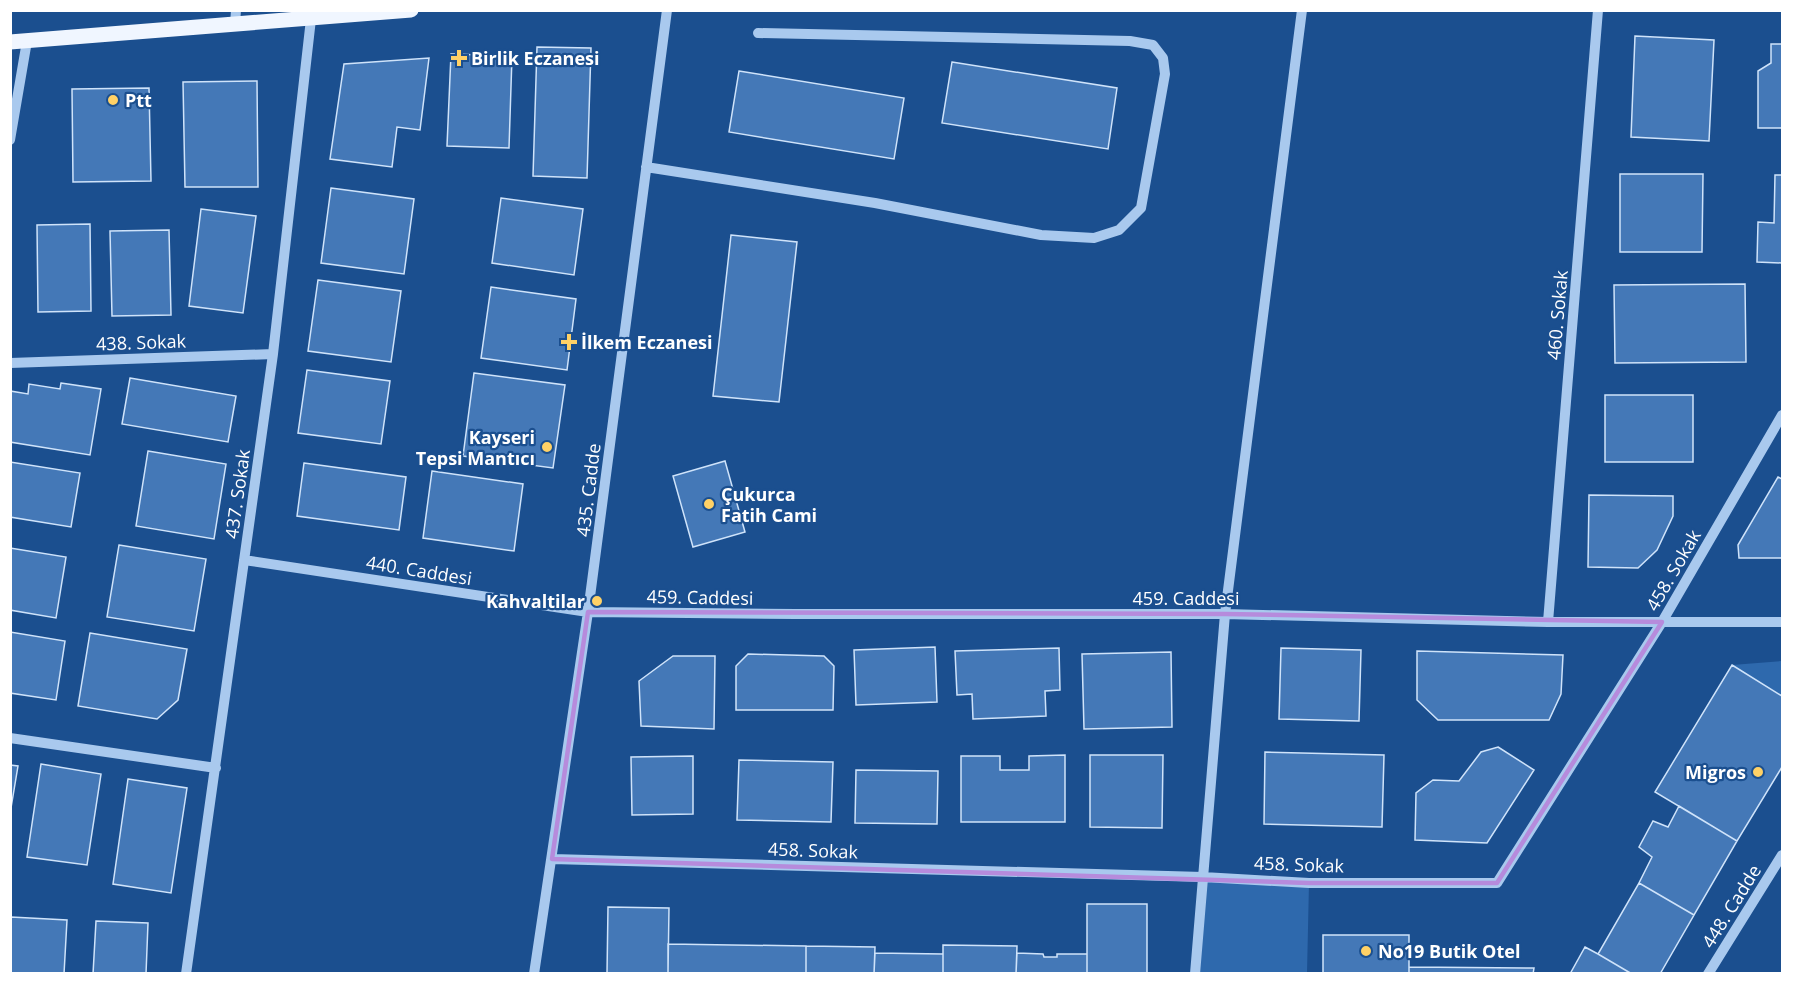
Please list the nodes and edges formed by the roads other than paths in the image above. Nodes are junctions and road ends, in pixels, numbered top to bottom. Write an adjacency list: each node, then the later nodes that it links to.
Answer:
1 (411, 10): 6 (main road)
2 (667, 10): 11 (street, 435. Cadde)
3 (1302, 10): 17 (street)
4 (1598, 10): 18 (street, 460. Sokak)
5 (235, 18): 6 (main road); 8 (main road)
6 (311, 19): 12 (street, 437. Sokak)
7 (758, 33): 11 (street)
8 (27, 41): 9 (main road); 10 (street)
9 (10, 42)
10 (10, 140)
11 (646, 167): 16 (street, 435. Cadde)
12 (273, 354): 13 (street, 438. Sokak); 15 (street, 437. Sokak)
13 (10, 363)
14 (1782, 415): 19 (street, 458. Sokak)
15 (244, 560): 16 (street, 440. Caddesi); 22 (street, 437. Sokak)
16 (588, 612): 17 (street, 459. Caddesi); 24 (street, 435. Cadde)
17 (1225, 614): 18 (street, 459. Caddesi); 25 (street)
18 (1548, 622): 19 (street, 459. Caddesi)
19 (1662, 622): 20 (street, 459. Caddesi); 25 (street, 458. Sokak)
20 (1782, 622)
21 (10, 738): 22 (street)
22 (216, 768): 26 (street, 437. Sokak)
23 (1782, 855): 29 (street, 448. Cadde)
24 (552, 860): 25 (street, 458. Sokak); 27 (street, 435. Cadde)
25 (1203, 877): 28 (street)
26 (186, 974)
27 (534, 974)
28 (1195, 974)
29 (1708, 974)

